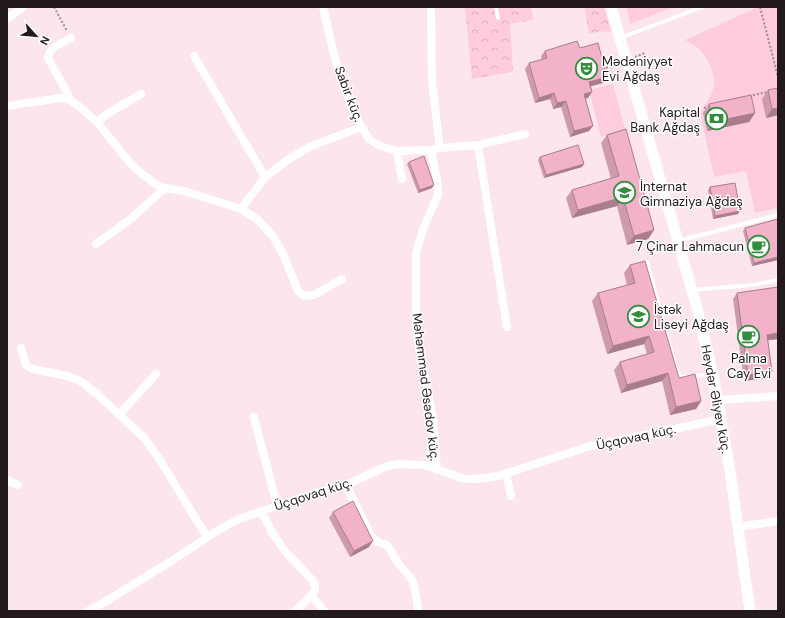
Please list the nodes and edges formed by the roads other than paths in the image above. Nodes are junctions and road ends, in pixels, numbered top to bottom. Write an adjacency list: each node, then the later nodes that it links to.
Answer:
1 (23, 7): 7 (street)
2 (323, 7): 16 (street, Sabir küç.)
3 (431, 7): 19 (street)
4 (496, 7): 8 (lane)
5 (611, 7): 10 (main road, Heydər Əliyev küç.)
6 (702, 7): 10 (lane)
7 (7, 18)
8 (498, 18)
9 (71, 38): 13 (street)
10 (620, 38): 27 (main road, Heydər Əliyev küç.)
11 (194, 56): 22 (street)
12 (141, 94): 15 (street)
13 (70, 100): 14 (street); 15 (street)
14 (7, 106)
15 (96, 122): 24 (street)
16 (362, 127): 21 (street, Sabir küç.); 22 (street)
17 (525, 134): 18 (street)
18 (478, 145): 19 (street); 33 (street)
19 (440, 148): 20 (street)
20 (431, 150): 21 (street, Sabir küç.); 42 (street, Məhəmməd Əsədov küç.)
21 (397, 151): 23 (street)
22 (265, 177): 25 (street)
23 (402, 179)
24 (165, 188): 25 (street); 28 (street)
25 (241, 209): 30 (street)
26 (778, 215): 27 (lane)
27 (678, 241): 32 (main road, Heydər Əliyev küç.)
28 (96, 244)
29 (647, 262): 36 (lane)
30 (342, 279)
31 (778, 280): 32 (lane)
32 (692, 290): 36 (main road, Heydər Əliyev küç.)
33 (507, 327)
34 (21, 348): 39 (street)
35 (156, 374): 39 (street)
36 (713, 374): 38 (main road, Heydər Əliyev küç.)
37 (778, 396): 38 (street)
38 (718, 400): 41 (main road, Heydər Əliyev küç.)
39 (119, 415): 52 (street)
40 (254, 417): 48 (street)
41 (722, 419): 43 (street, Üçqovaq küç.); 51 (main road, Heydər Əliyev küç.)
42 (437, 470): 43 (street, Üçqovaq küç.); 45 (street, Üçqovaq küç.)
43 (506, 474): 47 (street)
44 (7, 480): 46 (street)
45 (346, 484): 48 (street, Üçqovaq küç.); 54 (street)
46 (18, 485)
47 (511, 496)
48 (277, 506): 49 (street, Üçqovaq küç.)
49 (262, 511): 52 (street, Üçqovaq küç.); 53 (street)
50 (778, 522): 51 (street)
51 (738, 527): 58 (main road, Heydər Əliyev küç.)
52 (207, 537): 55 (street, Üçqovaq küç.)
53 (311, 595): 56 (street); 57 (street)
54 (418, 609)
55 (88, 611)
56 (294, 611)
57 (324, 611)
58 (750, 611)

